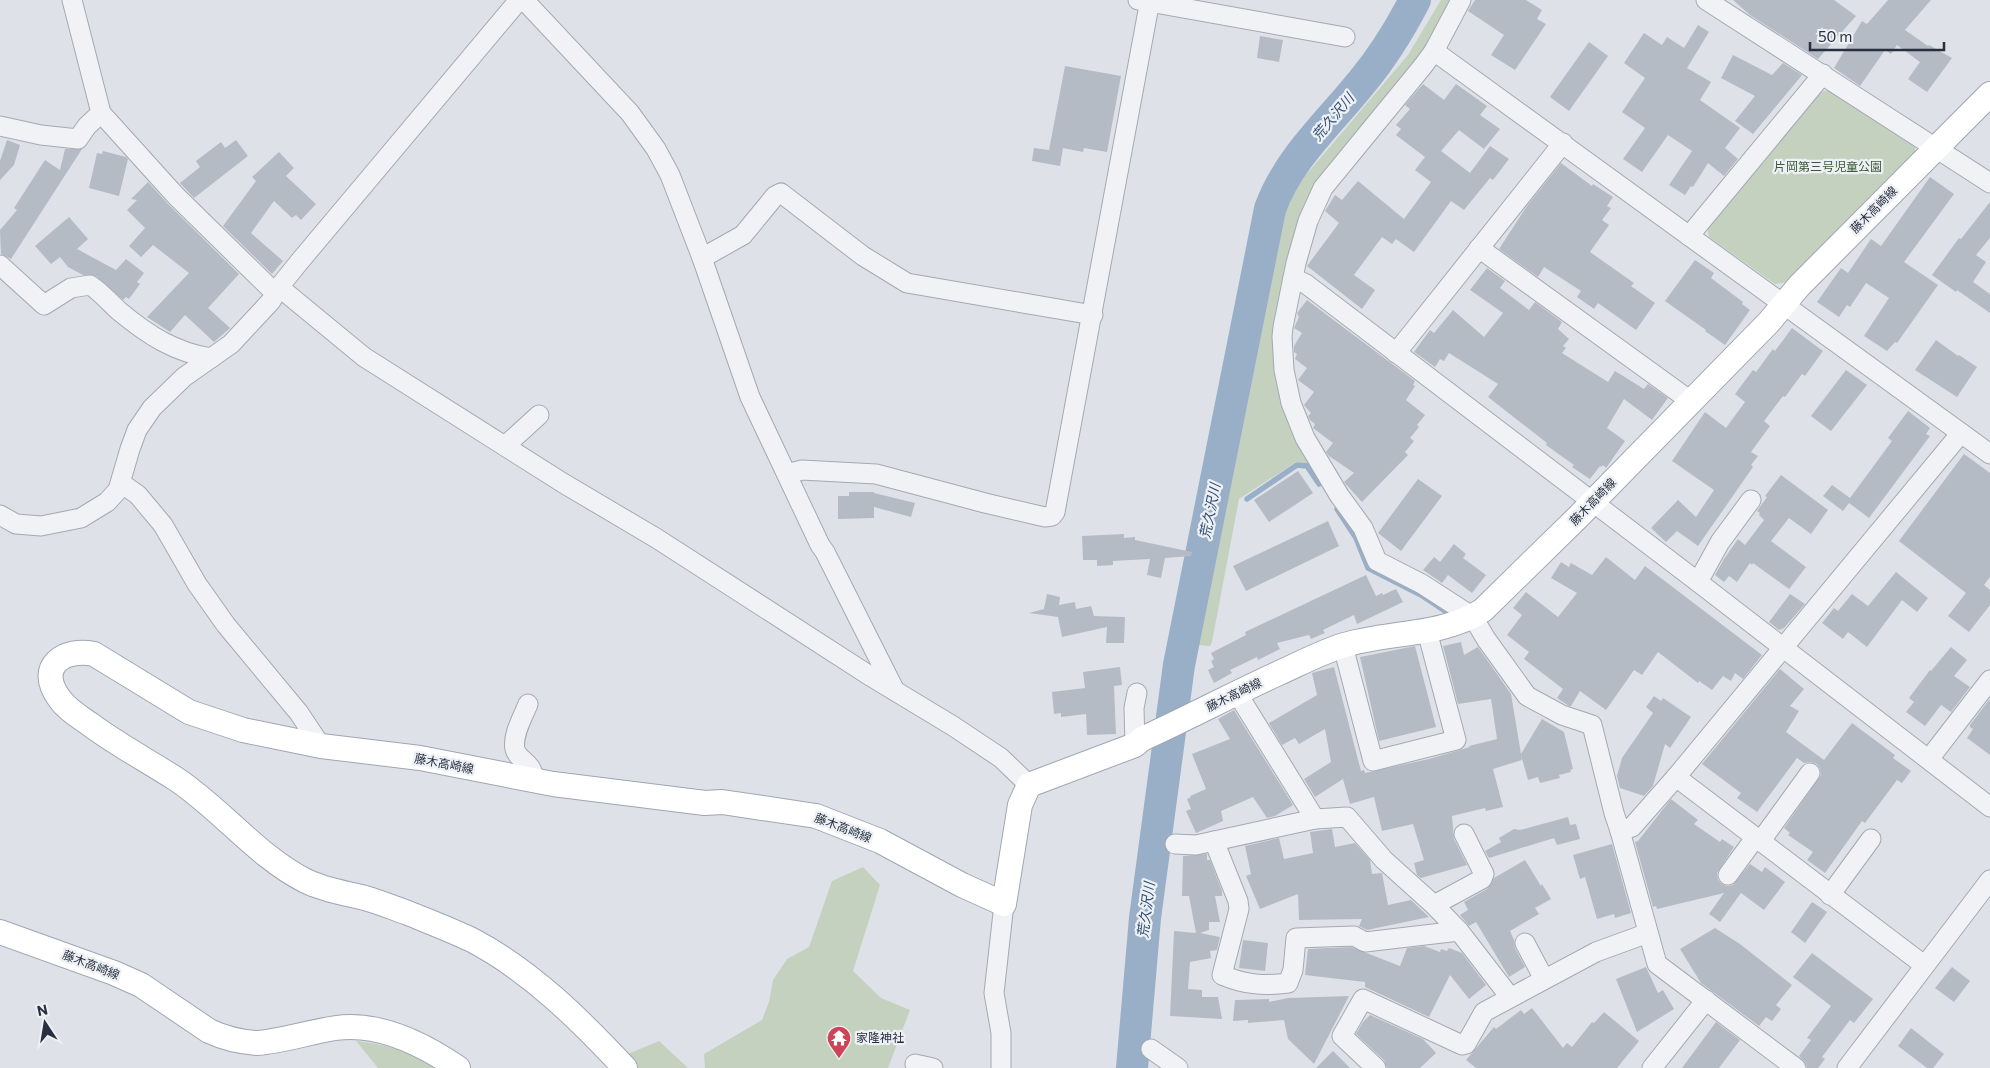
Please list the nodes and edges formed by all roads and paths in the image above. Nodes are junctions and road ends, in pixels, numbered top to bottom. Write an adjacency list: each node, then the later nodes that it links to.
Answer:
1 (72, 0): 11 (street)
2 (519, 0): 21 (street)
3 (524, 0): 18 (street)
4 (1461, 0): 8 (street)
5 (1706, 0): 9 (street)
6 (1146, 1): 7 (street); 23 (street)
7 (1345, 37)
8 (1434, 51): 13 (street); 20 (street)
9 (1822, 74): 14 (street); 16 (street)
10 (1990, 94): 14 (main road, 藤木高崎線)
11 (100, 113): 12 (street); 21 (street)
12 (0, 126)
13 (1563, 143): 16 (street); 17 (street)
14 (1936, 149): 15 (street); 22 (main road, 藤木高崎線)
15 (1990, 183)
16 (1689, 236): 22 (street)
17 (1479, 248): 24 (street); 26 (street)
18 (702, 258): 23 (street); 31 (street)
19 (0, 265): 25 (street)
20 (1293, 278): 24 (street); 37 (street)
21 (277, 290): 25 (street); 29 (street)
22 (1784, 304): 26 (main road, 藤木高崎線); 28 (street)
23 (1093, 315): 31 (street)
24 (1396, 354): 34 (street)
25 (211, 358): 32 (street)
26 (1692, 402): 34 (main road, 藤木高崎線)
27 (539, 415): 29 (street)
28 (1961, 433): 30 (street); 40 (street)
29 (506, 446): 42 (street)
30 (1990, 454)
31 (787, 474): 42 (street)
32 (121, 483): 35 (street); 47 (street)
33 (1751, 500): 36 (street)
34 (1592, 502): 36 (street); 37 (main road, 藤木高崎線)
35 (0, 515)
36 (1698, 582): 40 (street)
37 (1473, 617): 38 (main road, 藤木高崎線); 55 (street)
38 (1427, 630): 39 (main road, 藤木高崎線); 39 (street)
39 (1343, 646): 43 (main road, 藤木高崎線)
40 (1783, 648): 48 (street); 50 (street)
41 (1990, 680): 48 (street)
42 (895, 691): 52 (street)
43 (1236, 693): 46 (main road, 藤木高崎線); 54 (street)
44 (1137, 694): 46 (street)
45 (528, 704): 51 (street)
46 (1139, 742): 52 (main road, 藤木高崎線)
47 (321, 746): 51 (main road, 藤木高崎線); 77 (main road, 藤木高崎線)
48 (1929, 759): 53 (street)
49 (1810, 773): 58 (street)
50 (1676, 778): 55 (street); 58 (street)
51 (534, 781): 64 (main road, 藤木高崎線)
52 (1029, 785): 64 (main road)
53 (1990, 807)
54 (1315, 819): 59 (street); 65 (street)
55 (1620, 830): 68 (street)
56 (1464, 834): 65 (street)
57 (1871, 839): 63 (street)
58 (1757, 840): 61 (street); 63 (street)
59 (1214, 841): 60 (street); 66 (street)
60 (1175, 844)
61 (1728, 875)
62 (1990, 880): 70 (street)
63 (1830, 894): 70 (street)
64 (1004, 904): 79 (street)
65 (1434, 905): 66 (street)
66 (1459, 931): 72 (street)
67 (0, 932): 76 (main road, 藤木高崎線)
68 (1648, 933): 71 (street); 73 (street)
69 (1525, 943): 71 (street)
70 (1924, 965): 84 (street)
71 (1544, 979): 72 (street)
72 (1510, 997): 81 (street)
73 (1706, 1000): 82 (street); 83 (street)
74 (1152, 1049): 80 (street)
75 (915, 1064): 78 (street)
76 (458, 1068)
77 (625, 1068)
78 (933, 1068)
79 (1001, 1068)
80 (1178, 1068)
81 (1376, 1068)
82 (1652, 1068)
83 (1796, 1068)
84 (1847, 1068)

